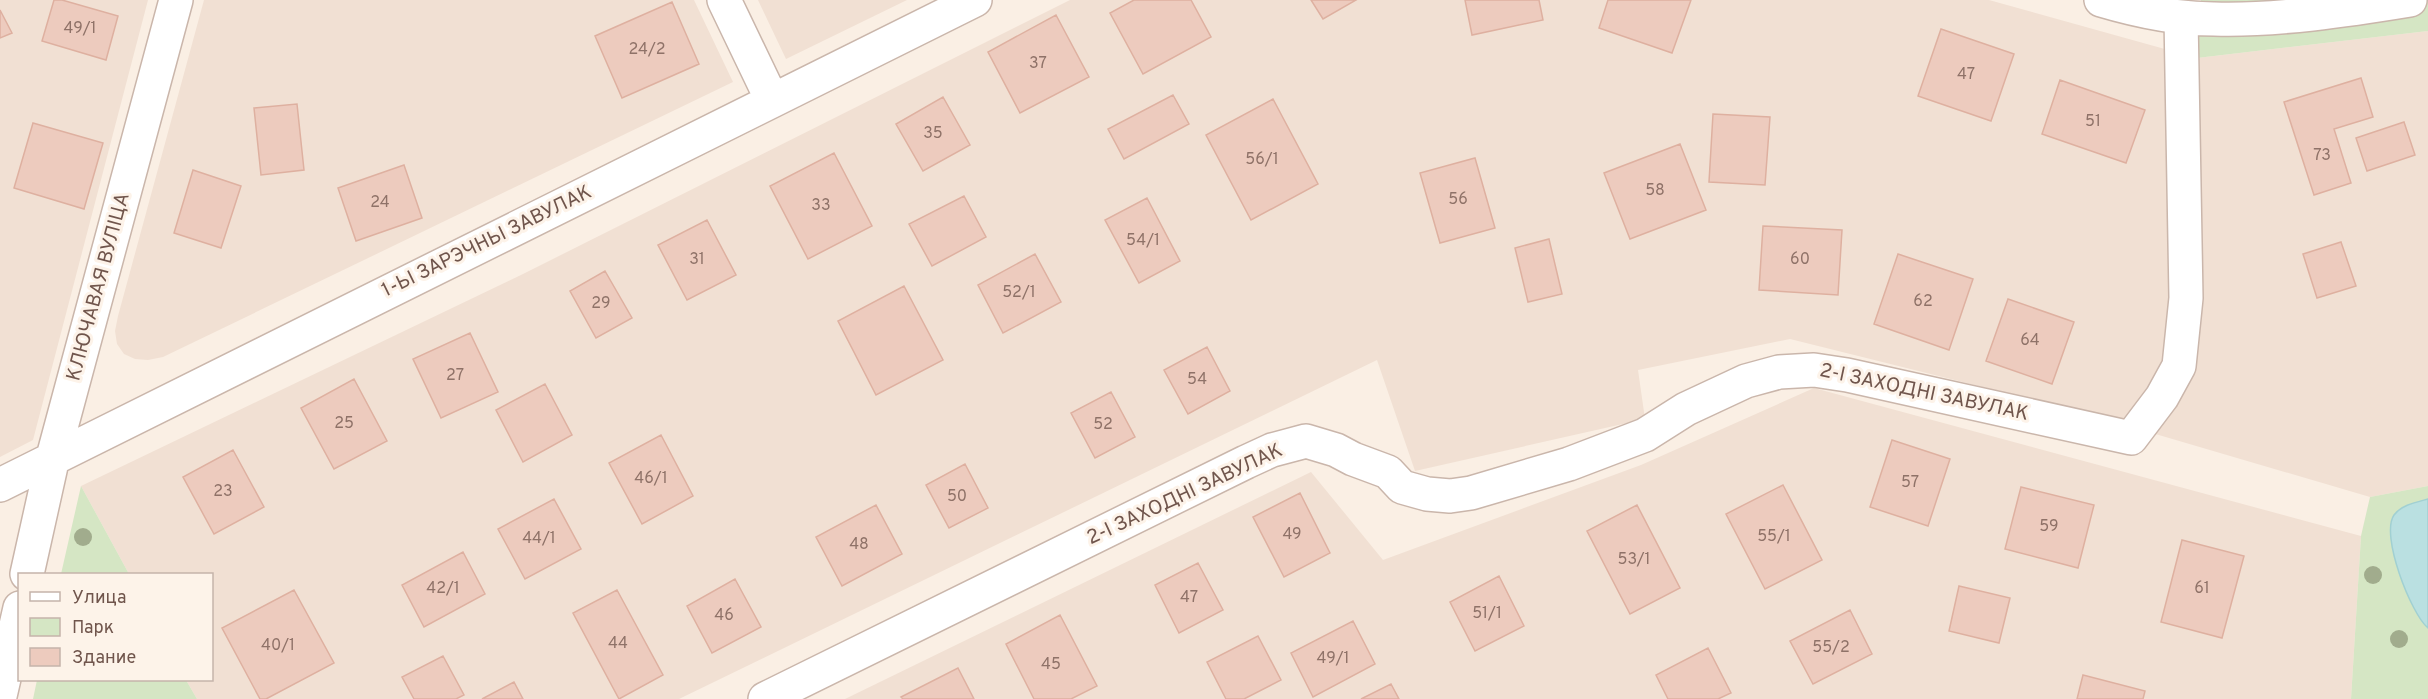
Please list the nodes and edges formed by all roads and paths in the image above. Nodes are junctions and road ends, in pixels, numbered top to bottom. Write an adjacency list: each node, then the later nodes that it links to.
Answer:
1 (176, 0): 8 (street, КЛЮЧАВАЯ ВУЛІЦА)
2 (724, 0): 7 (street)
3 (975, 0): 7 (street, 1-Ы ЗАРЭЧНЫ ЗАВУЛАК)
4 (2101, 0): 6 (street)
5 (2410, 0): 6 (street)
6 (2181, 17): 13 (street, 2-І ЗАХОДНІ ЗАВУЛАК)
7 (772, 100): 8 (street, 1-Ы ЗАРЭЧНЫ ЗАВУЛАК)
8 (52, 457): 9 (street, 1-Ы ЗАРЭЧНЫ ЗАВУЛАК); 10 (street, КЛЮЧАВАЯ ВУЛІЦА)
9 (0, 485)
10 (27, 573)
11 (18, 617): 12 (street)
12 (0, 696)
13 (765, 699)

